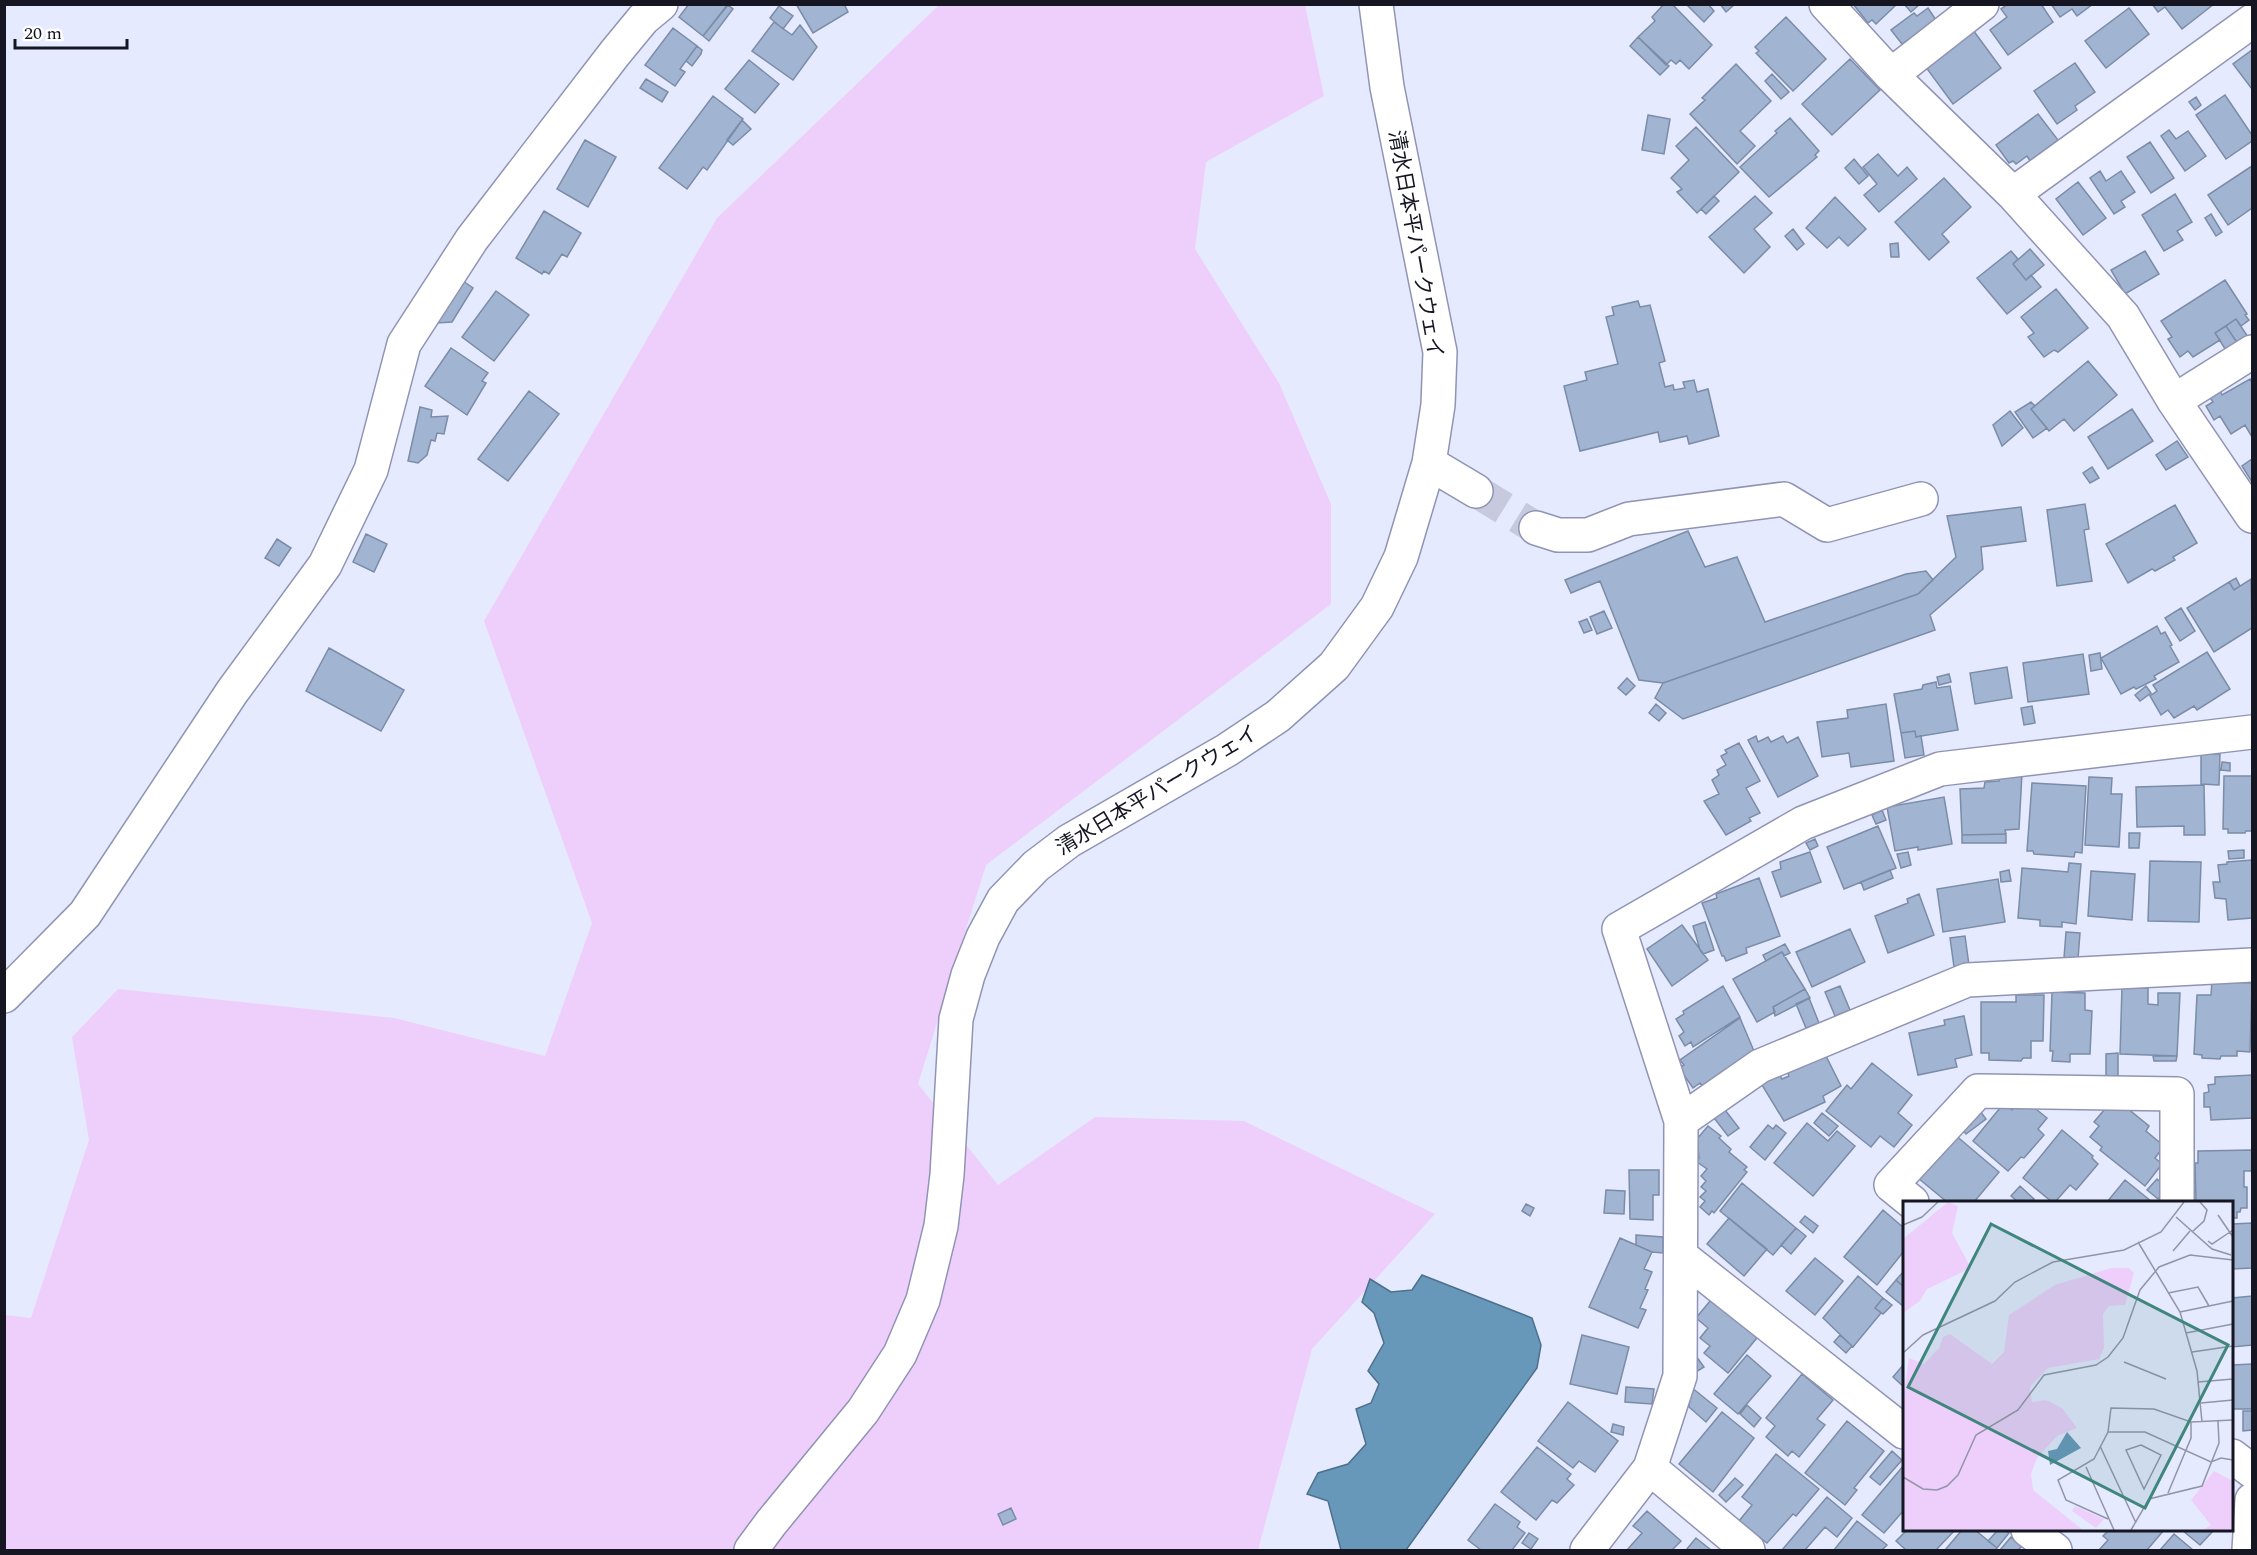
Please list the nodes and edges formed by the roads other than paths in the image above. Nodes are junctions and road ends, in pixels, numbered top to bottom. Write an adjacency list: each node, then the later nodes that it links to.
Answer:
1 (661, 4): 17 (street)
2 (1376, 4): 10 (street, 清水日本平パークウェイ)
3 (1826, 4): 6 (street)
4 (1982, 4): 6 (street)
5 (2253, 21): 7 (street)
6 (1891, 75): 7 (street)
7 (2013, 194): 9 (street)
8 (2253, 352): 9 (street)
9 (2174, 401): 13 (street)
10 (1429, 463): 11 (street); 28 (street, 清水日本平パークウェイ)
11 (1476, 491)
12 (1921, 499): 14 (street)
13 (2253, 516)
14 (1536, 528)
15 (2253, 732): 18 (street)
16 (2253, 965): 18 (street)
17 (4, 996)
18 (1682, 1121): 21 (street)
19 (1910, 1201): 20 (street)
20 (2177, 1201)
21 (1681, 1256): 22 (street); 24 (street)
22 (1903, 1430)
23 (2233, 1457): 25 (street)
24 (1650, 1468): 29 (street); 30 (street)
25 (2253, 1471)
26 (2253, 1500): 32 (street)
27 (2029, 1531): 31 (street)
28 (751, 1551)
29 (1587, 1551)
30 (1748, 1551)
31 (2055, 1551)
32 (2249, 1551)

